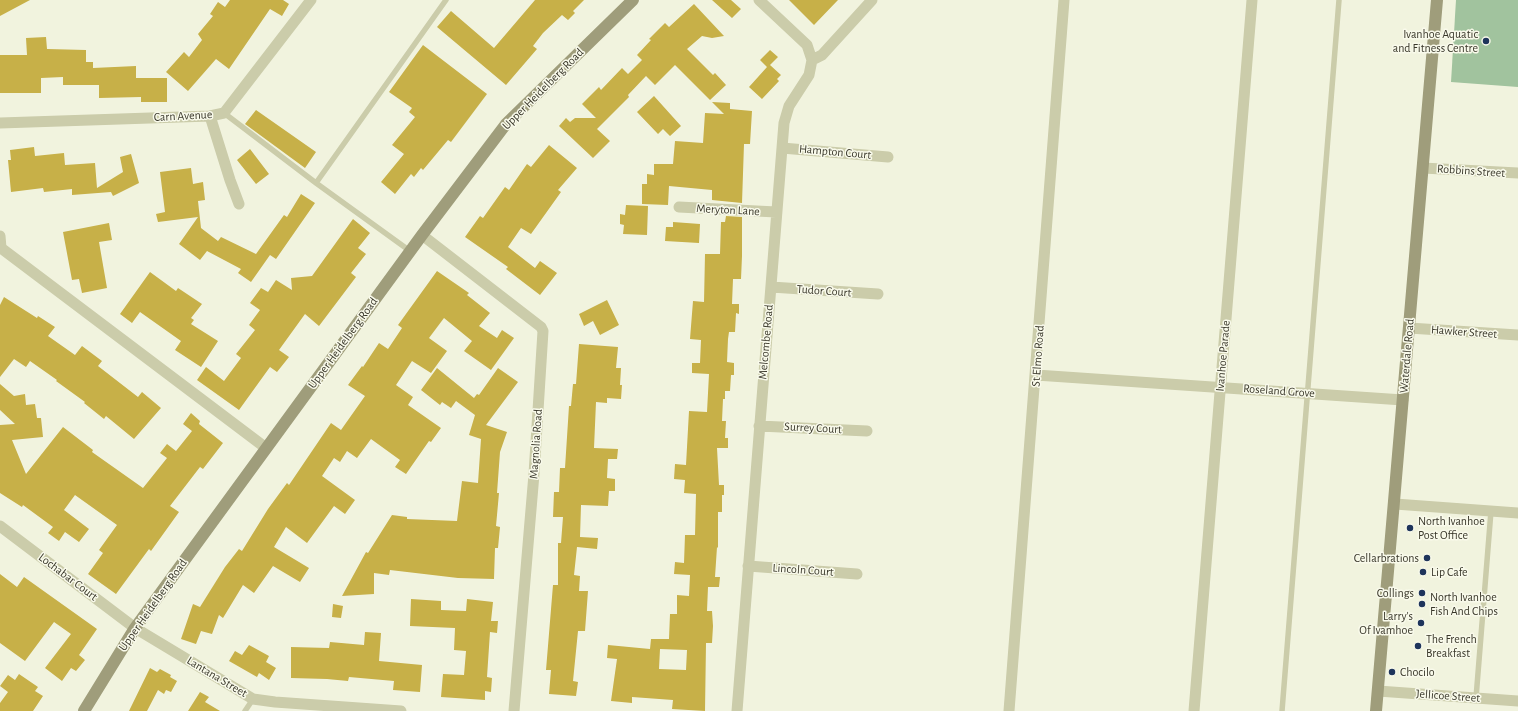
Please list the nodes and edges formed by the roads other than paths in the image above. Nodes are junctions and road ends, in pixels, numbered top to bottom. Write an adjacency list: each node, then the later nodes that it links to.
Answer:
1 (311, 0): 11 (street, Carn Avenue)
2 (446, 0): 18 (lane)
3 (633, 0): 23 (main road, Upper Heidelberg Road)
4 (759, 0): 10 (street)
5 (872, 0): 10 (street)
6 (1064, 0): 29 (street, St Elmo Road)
7 (1252, 0): 30 (street, Ivanhoe Parade)
8 (1339, 0): 31 (lane)
9 (1437, 0): 16 (main road, Waterdale Road)
10 (812, 60): 14 (street, Melcombe Road)
11 (224, 113): 12 (street, Carn Avenue); 18 (lane)
12 (210, 116): 13 (street, Carn Avenue); 19 (street)
13 (0, 123)
14 (782, 148): 15 (street, Hampton Court); 21 (street, Melcombe Road)
15 (888, 157)
16 (1423, 168): 17 (street, Robbins Street); 27 (main road, Waterdale Road)
17 (1518, 174)
18 (316, 183): 24 (lane)
19 (239, 204)
20 (679, 207): 21 (street, Meryton Lane)
21 (776, 212): 25 (street, Melcombe Road)
22 (0, 236): 35 (street)
23 (422, 236): 24 (main road, Upper Heidelberg Road); 51 (street, Magnolia Road)
24 (411, 251): 35 (main road, Upper Heidelberg Road)
25 (770, 287): 26 (street, Tudor Court); 33 (street, Melcombe Road)
26 (878, 294)
27 (1409, 328): 28 (street, Hawker Street); 32 (main road, Waterdale Road)
28 (1518, 335)
29 (1036, 375): 30 (street, Roseland Grove); 53 (street, St Elmo Road)
30 (1221, 387): 31 (street, Roseland Grove); 54 (street, Ivanhoe Parade)
31 (1307, 393): 32 (street, Roseland Grove); 55 (lane)
32 (1403, 400): 36 (main road, Waterdale Road)
33 (759, 426): 34 (street, Surrey Court); 40 (street, Melcombe Road)
34 (867, 431)
35 (266, 448): 42 (main road, Upper Heidelberg Road)
36 (1395, 504): 37 (street); 43 (main road, Waterdale Road)
37 (1491, 512): 38 (street); 44 (lane)
38 (1518, 513)
39 (0, 526): 42 (street, Lochabar Court)
40 (748, 566): 41 (street, Lincoln Court); 52 (street, Melcombe Road)
41 (858, 574)
42 (135, 628): 45 (street, Lantana Street); 48 (main road, Upper Heidelberg Road)
43 (1378, 691): 44 (street, Jellicoe Street); 56 (main road, Waterdale Road)
44 (1476, 698): 46 (street, Jellicoe Street)
45 (254, 699): 47 (street, Lantana Street); 49 (lane)
46 (1518, 701)
47 (274, 707): 50 (street, Lantana Street)
48 (84, 711)
49 (245, 711)
50 (401, 711)
51 (514, 711)
52 (737, 711)
53 (1009, 711)
54 (1194, 711)
55 (1282, 711)
56 (1376, 711)

